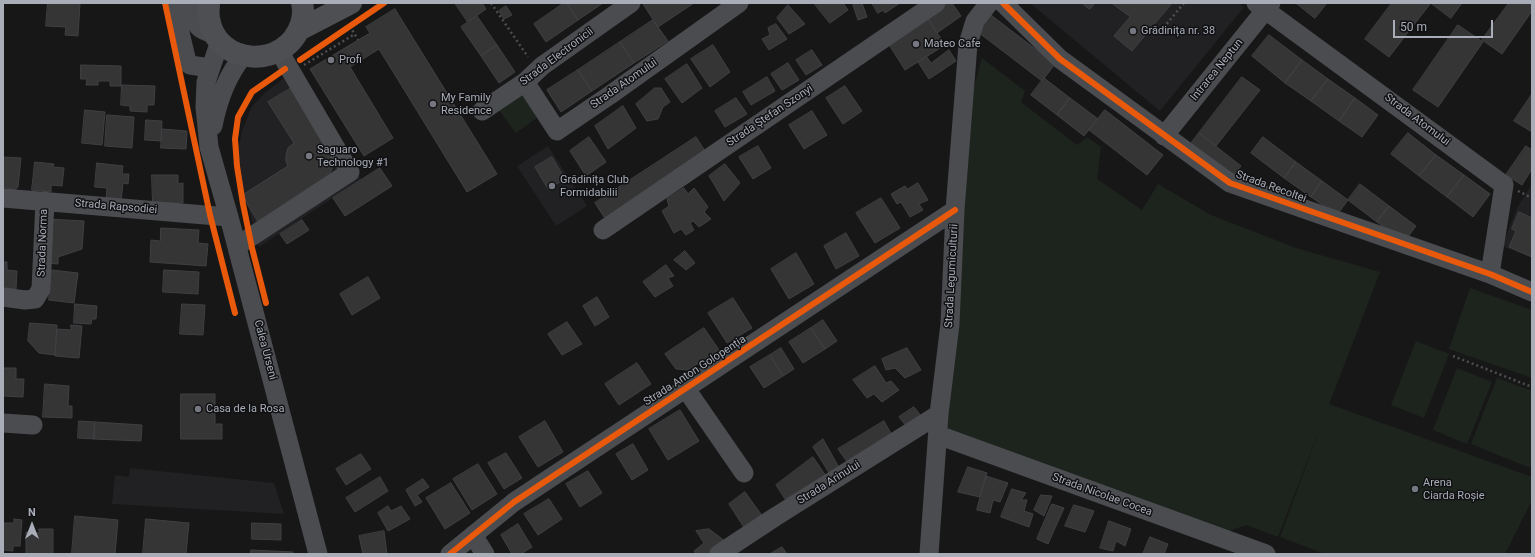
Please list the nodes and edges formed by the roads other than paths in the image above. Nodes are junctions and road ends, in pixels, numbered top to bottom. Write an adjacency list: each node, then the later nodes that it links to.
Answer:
1 (173, 3): 16 (street)
2 (192, 3): 13 (street)
3 (209, 3): 13 (main road)
4 (302, 3): 12 (main road)
5 (351, 3): 12 (main road)
6 (631, 3): 17 (street, Strada Electronicii)
7 (739, 3): 17 (street, Strada Atomului)
8 (936, 3): 25 (street, Strada Ștefan Szonyi)
9 (989, 3): 23 (street, Strada Legumiculturii)
10 (1004, 3): 19 (street, Strada Recoltei)
11 (1264, 5): 19 (street, Intrarea Neptun); 27 (street, Strada Atomului)
12 (299, 30): 14 (main road)
13 (218, 38): 15 (main road); 16 (street, Calea Urseni)
14 (279, 51): 15 (main road); 26 (street)
15 (243, 56): 20 (street, Calea Urseni)
16 (210, 68): 20 (street, Calea Urseni)
17 (531, 76): 18 (street, Strada Electronicii)
18 (482, 111)
19 (1164, 136): 27 (street, Strada Recoltei)
20 (209, 147): 24 (street, Calea Urseni)
21 (3, 198): 22 (street, Strada Rapsodiei)
22 (45, 201): 24 (street, Strada Rapsodiei); 29 (street, Strada Norma)
23 (955, 210): 30 (street, Strada Anton Golopenția); 31 (street, Strada Legumiculturii)
24 (229, 217): 26 (street, Calea Urseni)
25 (603, 230)
26 (236, 246): 37 (street, Calea Urseni)
27 (1490, 274): 28 (street, Strada Recoltei)
28 (1532, 292)
29 (3, 297)
30 (686, 389): 35 (street); 36 (street, Strada Anton Golopenția)
31 (939, 414): 34 (street, Strada Legumiculturii); 40 (street, Strada Arinului)
32 (3, 423): 33 (street)
33 (33, 425)
34 (938, 435): 41 (street, Strada Legumiculturii); 42 (street, Strada Nicolae Cocea)
35 (744, 473)
36 (473, 535): 38 (street, Strada Anton Golopenția); 39 (street)
37 (318, 554)
38 (450, 554)
39 (485, 554)
40 (719, 554)
41 (929, 554)
42 (1266, 554)

